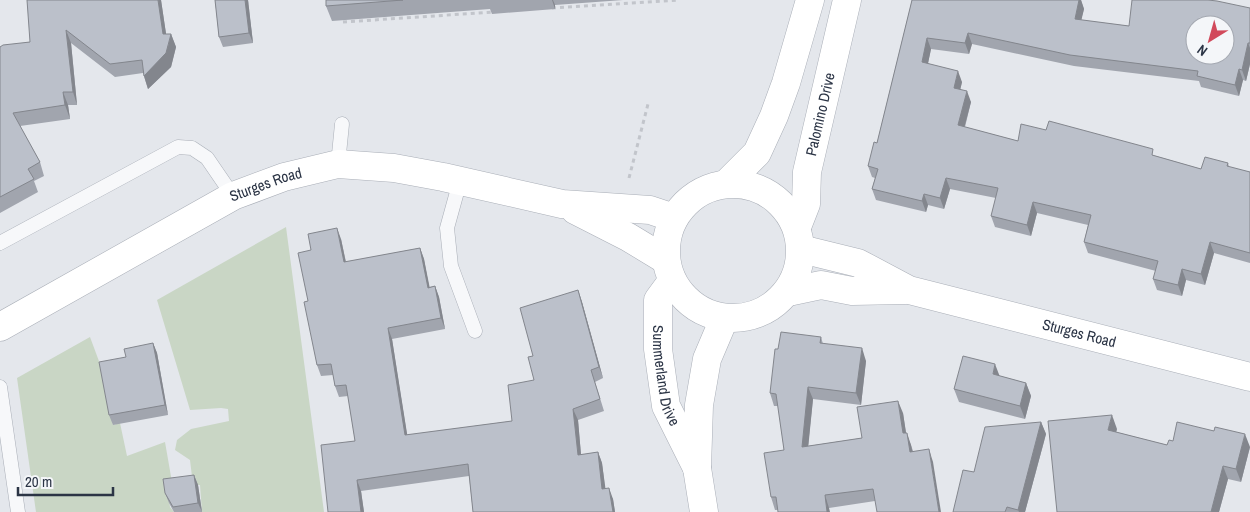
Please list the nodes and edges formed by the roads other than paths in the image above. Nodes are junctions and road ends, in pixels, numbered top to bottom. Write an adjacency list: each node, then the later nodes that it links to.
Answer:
1 (810, 0): 6 (main road)
2 (847, 0): 10 (main road, Palomino Drive)
3 (342, 124): 4 (lane)
4 (338, 164): 5 (main road, Sturges Road); 7 (main road, Sturges Road)
5 (460, 181): 8 (main road, Sturges Road); 17 (lane)
6 (726, 183): 9 (main road); 10 (main road)
7 (233, 196): 11 (lane); 16 (main road, Sturges Road)
8 (562, 204): 9 (main road, Sturges Road); 12 (main road, Sturges Road)
9 (674, 218): 12 (main road)
10 (799, 238): 13 (main road, Sturges Road); 14 (main road)
11 (0, 244)
12 (669, 270): 15 (main road); 20 (main road, Summerland Drive)
13 (909, 290): 14 (main road, Sturges Road); 18 (main road, Sturges Road)
14 (788, 292): 15 (main road)
15 (724, 319): 20 (main road, Summerland Drive)
16 (0, 327)
17 (475, 331)
18 (1250, 377)
19 (0, 387): 21 (lane)
20 (697, 468): 22 (main road, Summerland Drive)
21 (18, 512)
22 (704, 512)

